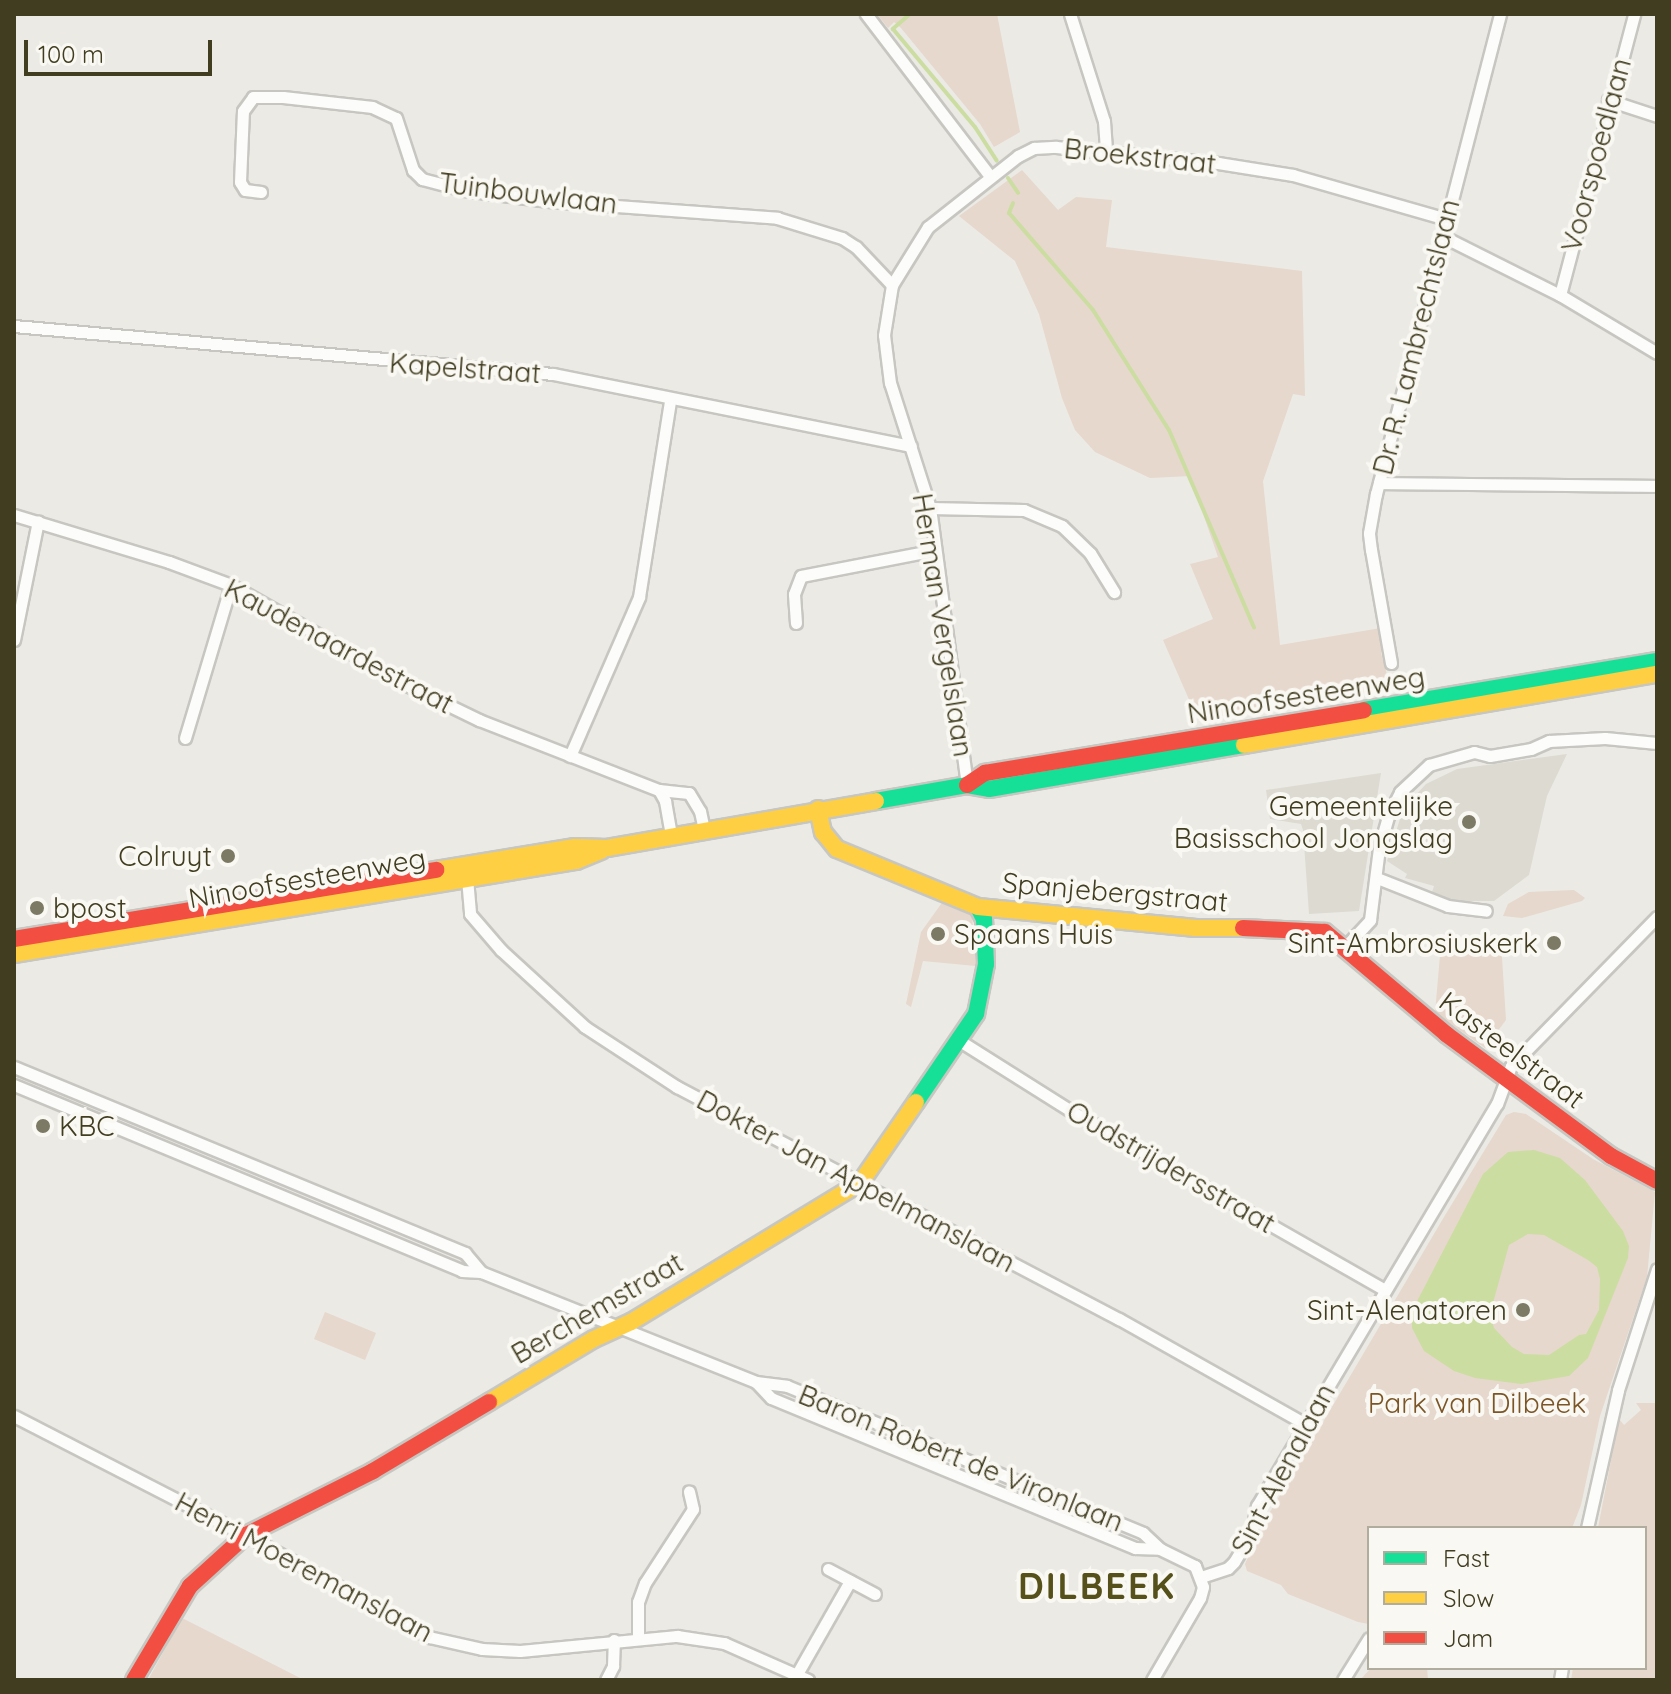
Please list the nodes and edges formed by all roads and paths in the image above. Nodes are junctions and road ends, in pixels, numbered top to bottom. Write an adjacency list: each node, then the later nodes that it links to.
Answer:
1 (866, 14): 8 (street)
2 (1070, 14): 7 (street)
3 (1500, 14): 10 (street, Dr. R. Lambrechtslaan)
4 (1634, 14): 5 (street, Voorspoedlaan)
5 (1608, 100): 6 (street); 13 (street, Voorspoedlaan)
6 (1657, 116)
7 (1106, 151): 8 (street, Broekstraat); 10 (street, Broekstraat)
8 (989, 175): 12 (street, Herman Vergelslaan)
9 (261, 192): 12 (street, Tuinbouwlaan)
10 (1446, 219): 11 (street, Dr. R. Lambrechtslaan)
11 (1442, 236): 13 (street); 18 (street, Dr. R. Lambrechtslaan)
12 (892, 285): 17 (street, Herman Vergelslaan)
13 (1560, 295): 15 (street)
14 (14, 326): 16 (street, Kapelstraat)
15 (1657, 353)
16 (670, 401): 17 (street, Kapelstraat); 33 (street)
17 (911, 446): 20 (street, Herman Vergelslaan)
18 (1379, 483): 19 (street); 29 (street, Dr. R. Lambrechtslaan)
19 (1657, 486)
20 (930, 508): 23 (street, Herman Vergelslaan); 25 (street)
21 (14, 515): 22 (street, Kaudenaardestraat)
22 (38, 521): 24 (street, Kaudenaardestraat); 27 (street)
23 (935, 550): 26 (street); 34 (street, Herman Vergelslaan)
24 (231, 585): 31 (street); 33 (street, Kaudenaardestraat)
25 (1114, 592)
26 (796, 623)
27 (14, 640)
28 (1657, 661): 34 (main road, Ninoofsesteenweg)
29 (1391, 663)
30 (1657, 674): 34 (main road, Ninoofsesteenweg)
31 (185, 738)
32 (1657, 743): 41 (street)
33 (570, 756): 35 (street, Kaudenaardestraat)
34 (967, 785): 36 (main road, Ninoofsesteenweg)
35 (659, 790): 37 (street, Kaudenaardestraat); 38 (street)
36 (818, 809): 37 (main road, Ninoofsesteenweg); 42 (main road, Spanjebergstraat)
37 (704, 830): 38 (main road, Ninoofsesteenweg)
38 (671, 836): 39 (main road, Ninoofsesteenweg)
39 (607, 848): 40 (main road, Ninoofsesteenweg); 45 (main road, Ninoofsesteenweg)
40 (467, 878): 47 (main road, Ninoofsesteenweg); 55 (street, Dokter Jan Appelmanslaan)
41 (1377, 878): 43 (street); 46 (street)
42 (978, 907): 46 (main road, Spanjebergstraat); 48 (main road, Berchemstraat)
43 (1486, 911)
44 (1657, 917): 50 (street, Sint-Alenalaan)
45 (14, 939)
46 (1345, 947): 50 (main road, Kasteelstraat)
47 (14, 954)
48 (960, 1041): 55 (main road, Berchemstraat); 60 (street, Oudstrijdersstraat)
49 (14, 1067): 52 (street, Baron Robert de Vironlaan)
50 (1507, 1078): 54 (main road, Kasteelstraat); 60 (street, Sint-Alenalaan)
51 (14, 1085): 53 (street, Baron Robert de Vironlaan)
52 (212, 1149): 53 (street); 56 (street, Baron Robert de Vironlaan)
53 (206, 1165): 57 (street, Baron Robert de Vironlaan)
54 (1657, 1181)
55 (861, 1182): 61 (main road, Berchemstraat); 66 (street, Dokter Jan Appelmanslaan)
56 (465, 1253): 57 (street); 59 (street, Baron Robert de Vironlaan)
57 (457, 1269): 59 (street, Baron Robert de Vironlaan)
58 (1657, 1269): 68 (street)
59 (481, 1272): 61 (street, Baron Robert de Vironlaan)
60 (1385, 1290): 66 (street, Sint-Alenalaan)
61 (620, 1327): 62 (street, Baron Robert de Vironlaan); 70 (main road, Berchemstraat)
62 (756, 1382): 63 (street, Baron Robert de Vironlaan); 64 (street, Baron Robert de Vironlaan)
63 (779, 1384): 64 (street, Baron Robert de Vironlaan); 69 (street, Baron Robert de Vironlaan)
64 (771, 1398): 71 (street, Baron Robert de Vironlaan)
65 (14, 1416): 70 (street, Henri Moeremanslaan)
66 (1305, 1424): 74 (street, Sint-Alenalaan)
67 (689, 1491): 77 (street)
68 (1587, 1526)
69 (1143, 1533): 71 (street, Baron Robert de Vironlaan); 72 (street, Baron Robert de Vironlaan)
70 (246, 1535): 78 (street, Henri Moeremanslaan); 81 (main road, Berchemstraat)
71 (1135, 1548): 72 (street, Baron Robert de Vironlaan)
72 (1160, 1549): 74 (street, Baron Robert de Vironlaan)
73 (828, 1569): 75 (street)
74 (1201, 1577): 84 (street, Sint-Alenalaan)
75 (850, 1581): 76 (street); 80 (street)
76 (875, 1594)
77 (638, 1639): 78 (street, Henri Moeremanslaan); 80 (street, Henri Moeremanslaan)
78 (614, 1640): 82 (street)
79 (1367, 1641): 85 (street)
80 (797, 1674): 83 (street, Henri Moeremanslaan)
81 (134, 1680)
82 (606, 1680)
83 (808, 1680)
84 (1152, 1680)
85 (1343, 1680)

